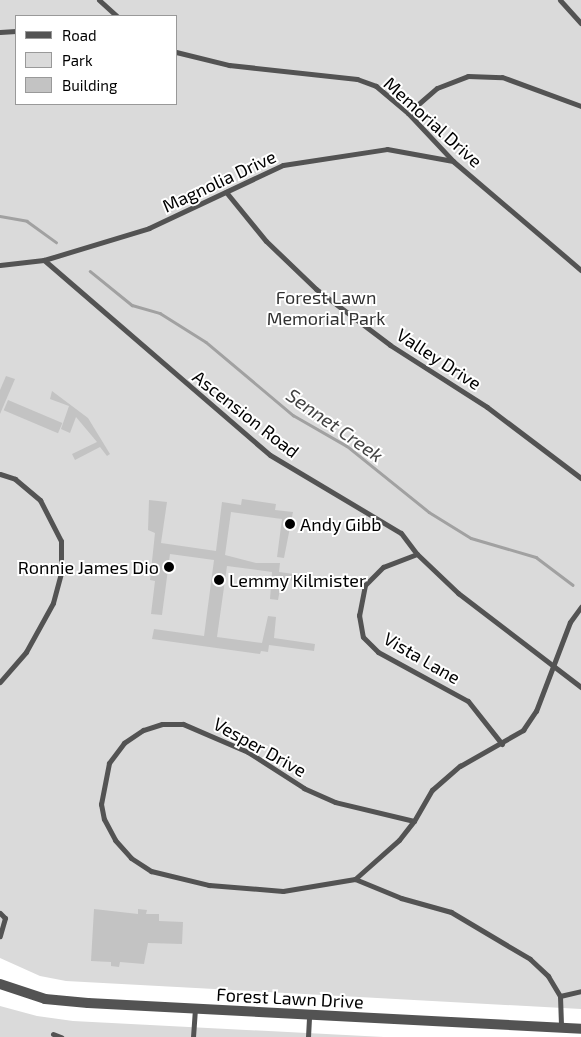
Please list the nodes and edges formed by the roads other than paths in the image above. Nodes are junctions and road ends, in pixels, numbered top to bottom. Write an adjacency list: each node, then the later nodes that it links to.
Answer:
1 (99, 0): 3 (lane)
2 (560, 0): 4 (lane)
3 (116, 15)
4 (581, 23)
5 (15, 31): 6 (lane)
6 (0, 32)
7 (178, 52): 9 (lane, Memorial Drive)
8 (581, 106): 9 (lane)
9 (408, 113): 10 (lane, Memorial Drive)
10 (454, 162): 11 (lane, Magnolia Drive); 14 (lane, Memorial Drive)
11 (226, 192): 12 (lane, Magnolia Drive); 16 (lane, Valley Drive)
12 (44, 260): 13 (lane, Magnolia Drive); 17 (lane, Ascension Road)
13 (0, 265)
14 (581, 270)
15 (0, 474): 20 (lane)
16 (581, 478)
17 (417, 554): 19 (lane, Ascension Road); 22 (lane, Vista Lane)
18 (581, 607): 19 (lane)
19 (553, 664): 21 (lane, Ascension Road); 22 (lane)
20 (0, 682)
21 (581, 686)
22 (502, 744): 23 (lane)
23 (414, 821): 24 (lane); 24 (lane, Vesper Drive)
24 (355, 880): 29 (lane)
25 (0, 913): 26 (lane)
26 (0, 936)
27 (0, 984): 30 (street, Forest Lawn Drive)
28 (581, 991): 29 (lane)
29 (560, 996): 32 (lane)
30 (194, 1009): 31 (street, Forest Lawn Drive); 36 (lane)
31 (309, 1015): 32 (street, Forest Lawn Drive); 37 (lane)
32 (561, 1029): 33 (street, Forest Lawn Drive)
33 (581, 1029)
34 (53, 1034): 35 (lane)
35 (60, 1037)
36 (193, 1037)
37 (308, 1037)

